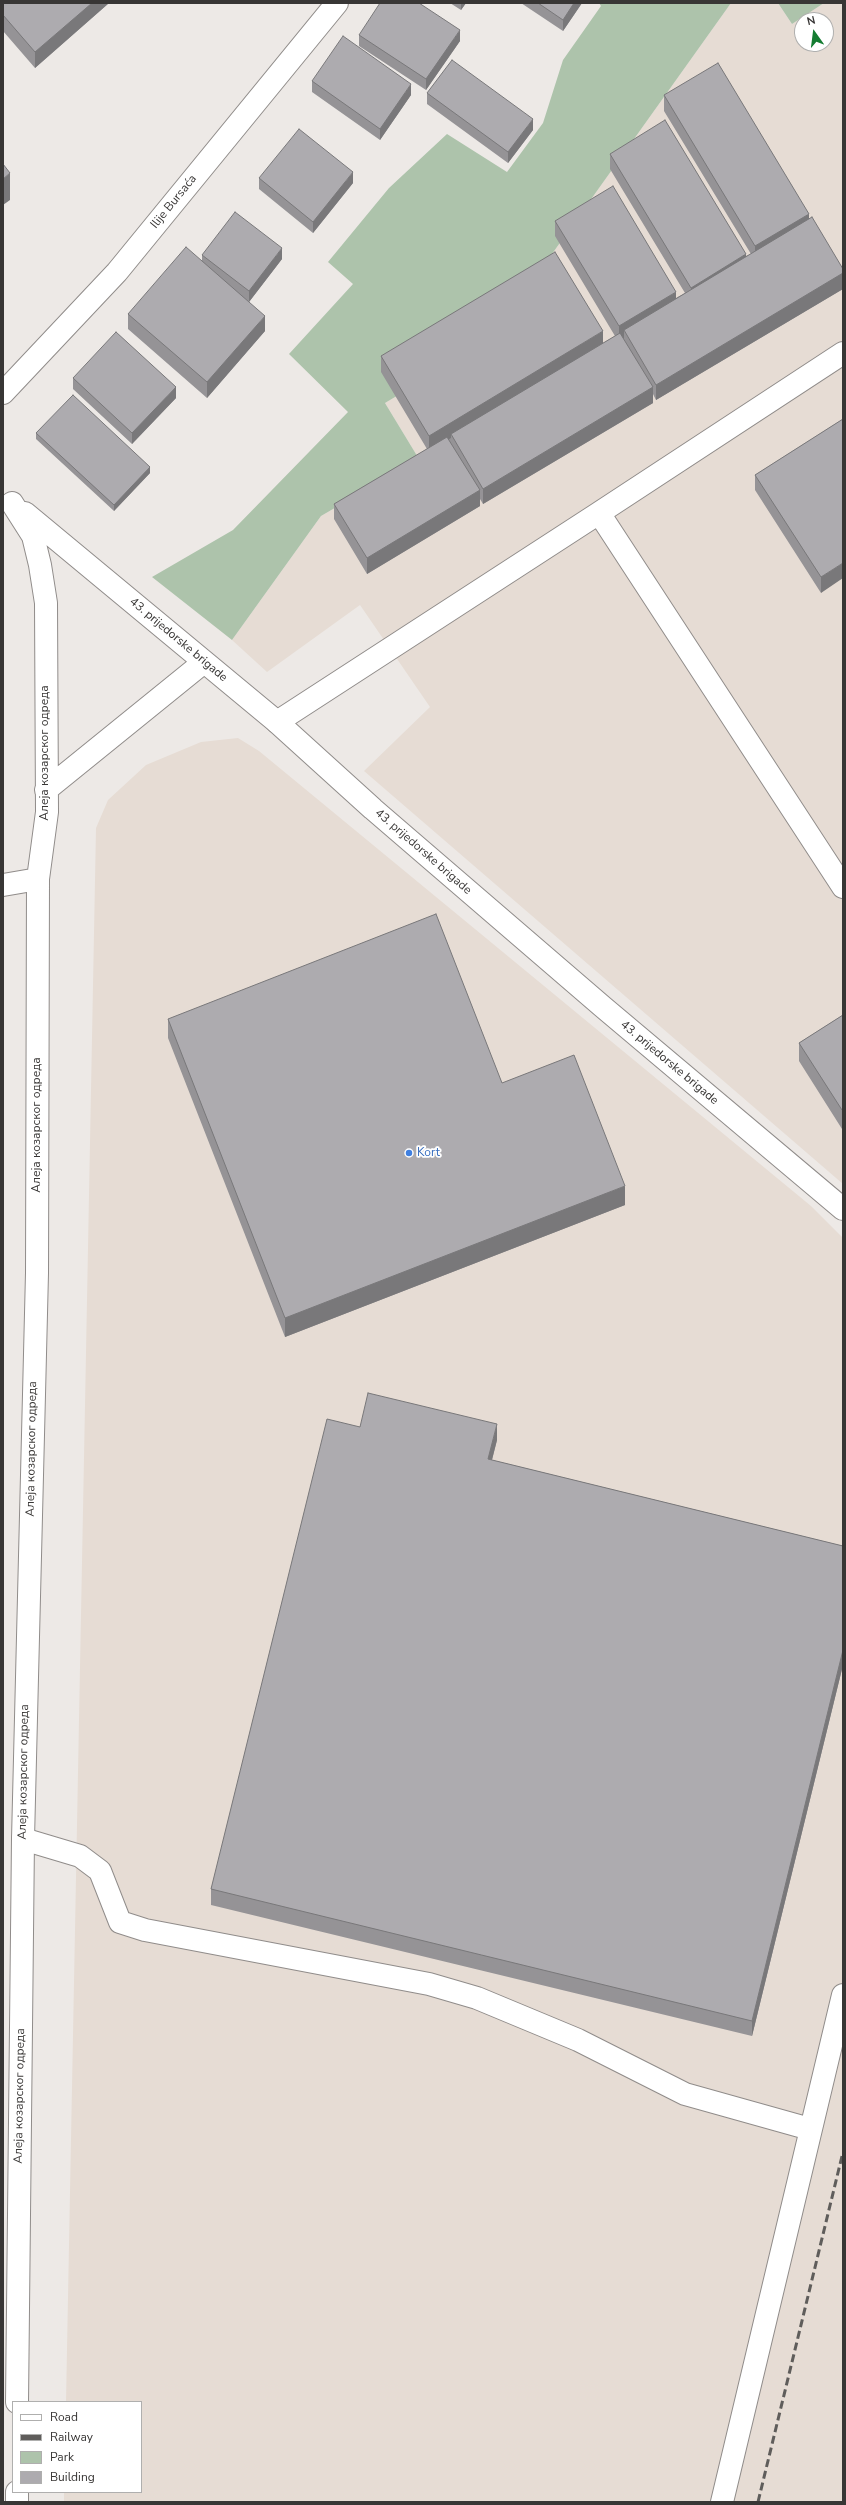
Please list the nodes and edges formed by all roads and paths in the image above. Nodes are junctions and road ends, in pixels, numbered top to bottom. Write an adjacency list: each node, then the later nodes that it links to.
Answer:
1 (337, 3): 3 (street, Ilije Bursaća)
2 (843, 353): 5 (street)
3 (3, 393)
4 (8, 498): 6 (street, 43. prijedorske brigade); 8 (street, Алеја козарског одреда)
5 (599, 513): 7 (street); 11 (street)
6 (204, 662): 7 (street, 43. prijedorske brigade); 8 (street)
7 (277, 722): 12 (street, 43. prijedorske brigade)
8 (46, 790): 9 (street, Алеја козарског одреда)
9 (38, 879): 10 (street); 13 (street, Алеја козарског одреда)
10 (3, 885)
11 (843, 887)
12 (843, 1209)
13 (23, 1840): 15 (street); 16 (street, Алеја козарског одреда)
14 (843, 1995): 15 (street)
15 (810, 2129): 17 (street)
16 (17, 2401)
17 (722, 2502)

